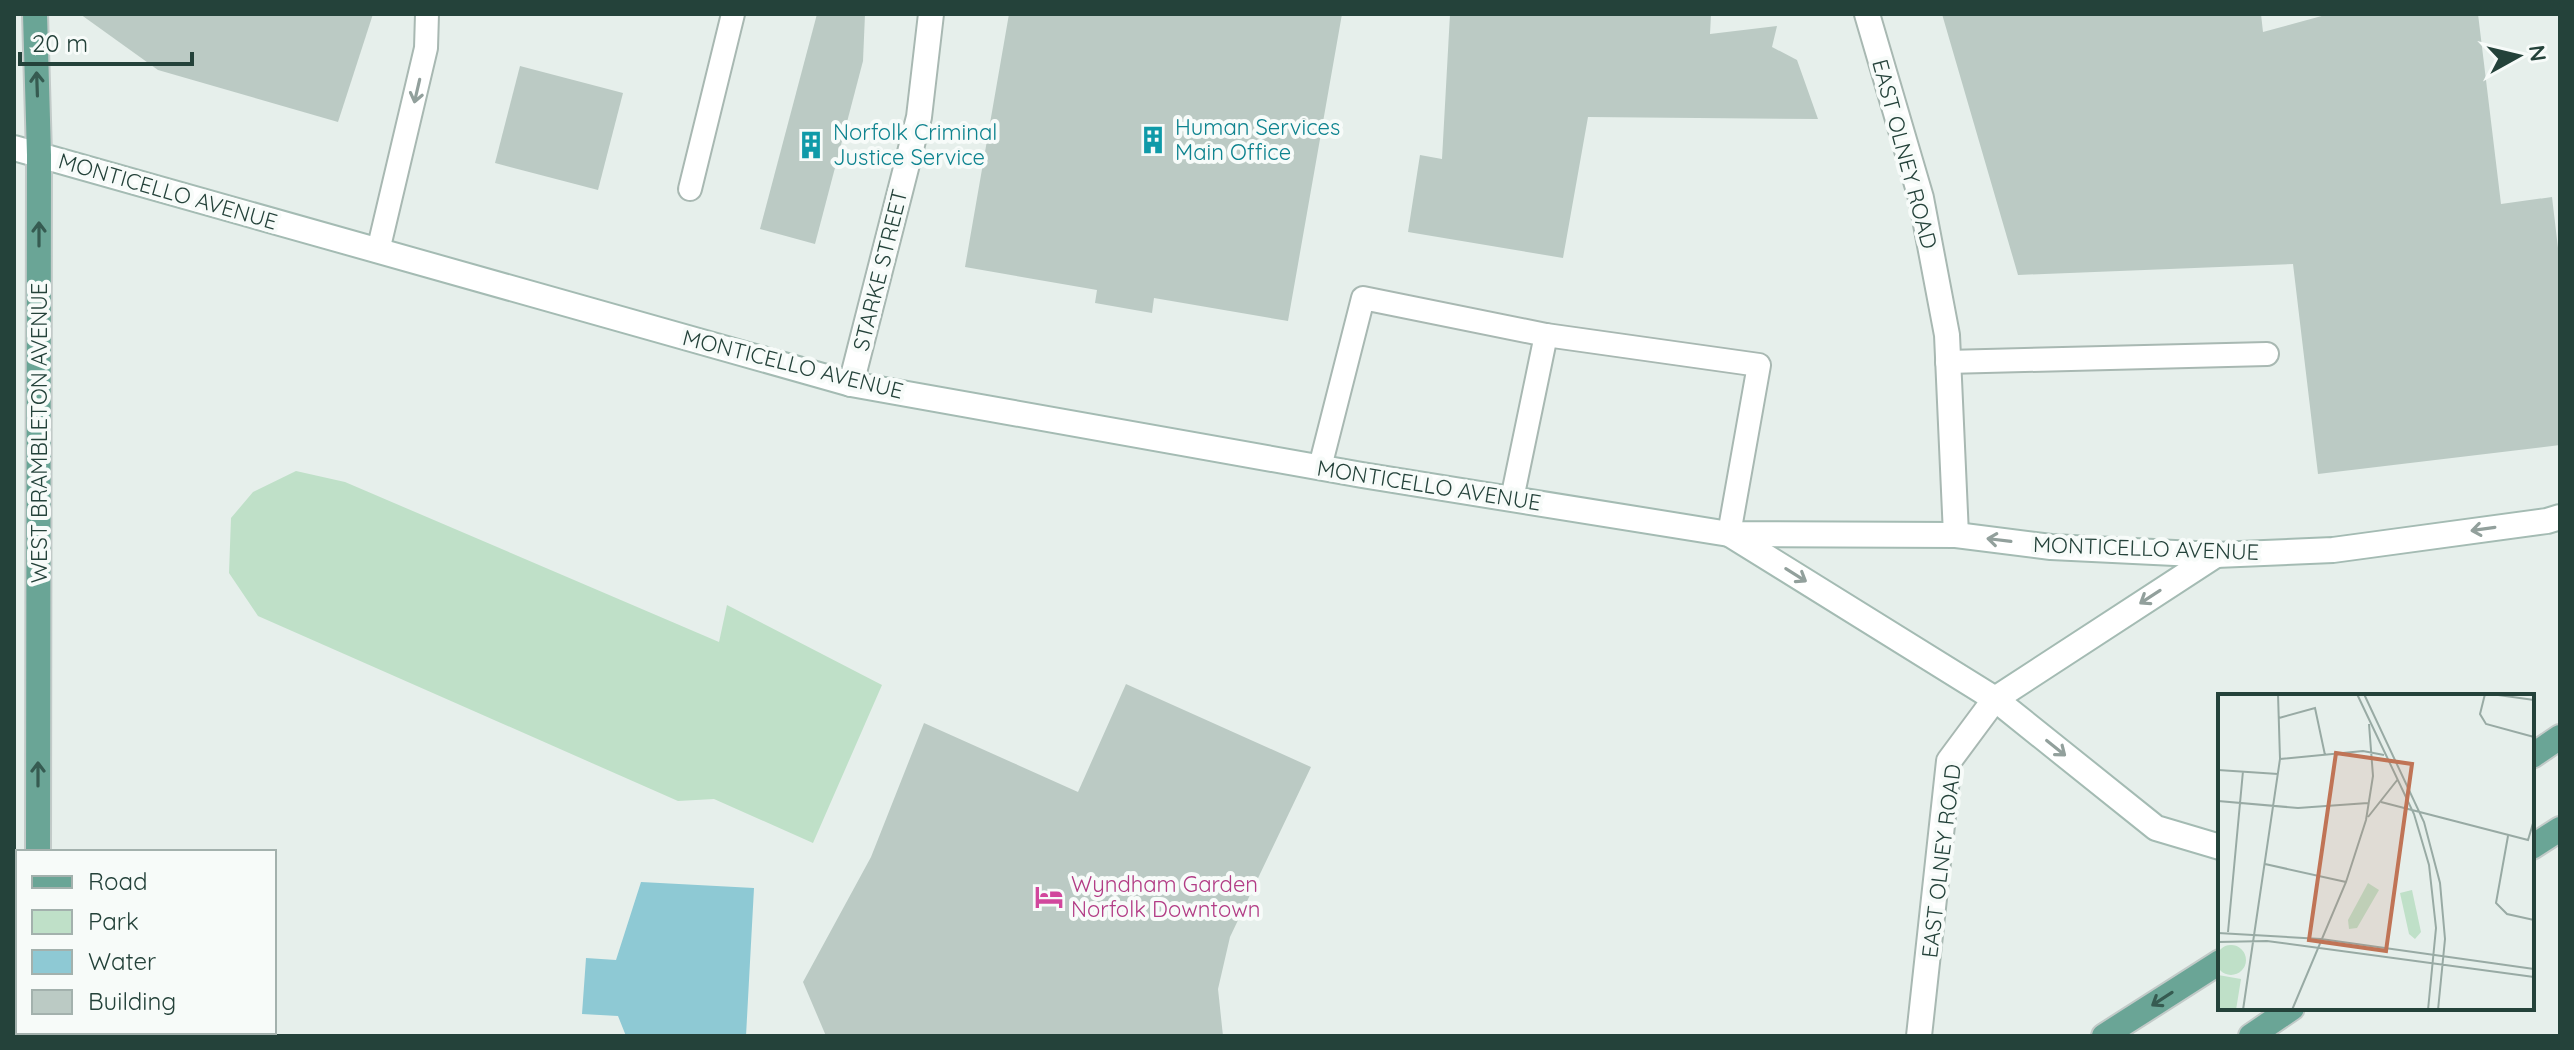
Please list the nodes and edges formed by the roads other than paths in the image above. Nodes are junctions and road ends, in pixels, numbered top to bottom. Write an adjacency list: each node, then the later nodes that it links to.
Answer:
1 (35, 14): 7 (main road, WEST BRAMBLETON AVENUE, one-way to 1)
2 (427, 14): 9 (lane, one-way to 9)
3 (733, 14): 8 (lane)
4 (931, 14): 13 (main road, STARKE STREET)
5 (1867, 14): 12 (main road, EAST OLNEY ROAD)
6 (14, 148): 7 (main road, MONTICELLO AVENUE)
7 (39, 155): 9 (main road, MONTICELLO AVENUE); 26 (main road, WEST BRAMBLETON AVENUE, one-way to 7)
8 (690, 189)
9 (378, 251): 13 (main road, MONTICELLO AVENUE)
10 (1546, 335): 14 (lane); 15 (lane); 17 (lane)
11 (2267, 354): 12 (lane)
12 (1947, 362): 18 (main road, EAST OLNEY ROAD)
13 (851, 384): 14 (main road, MONTICELLO AVENUE)
14 (1320, 467): 15 (main road, MONTICELLO AVENUE)
15 (1512, 499): 17 (main road, MONTICELLO AVENUE)
16 (2560, 517): 19 (main road, MONTICELLO AVENUE, one-way to 19)
17 (1729, 534): 18 (main road, MONTICELLO AVENUE); 20 (main road, MONTICELLO AVENUE, one-way to 20)
18 (1956, 535): 19 (main road, MONTICELLO AVENUE, one-way to 18)
19 (2216, 555): 20 (main road, one-way to 20)
20 (1995, 699): 24 (main road, MONTICELLO AVENUE, one-way to 24); 29 (main road, EAST OLNEY ROAD)
21 (2560, 737): 22 (main road)
22 (2534, 755)
23 (2560, 829): 25 (main road)
24 (2218, 846)
25 (2534, 846)
26 (38, 850)
27 (2218, 963): 30 (main road, one-way to 30)
28 (2289, 1010): 31 (main road)
29 (1919, 1036)
30 (2104, 1036)
31 (2251, 1036)

